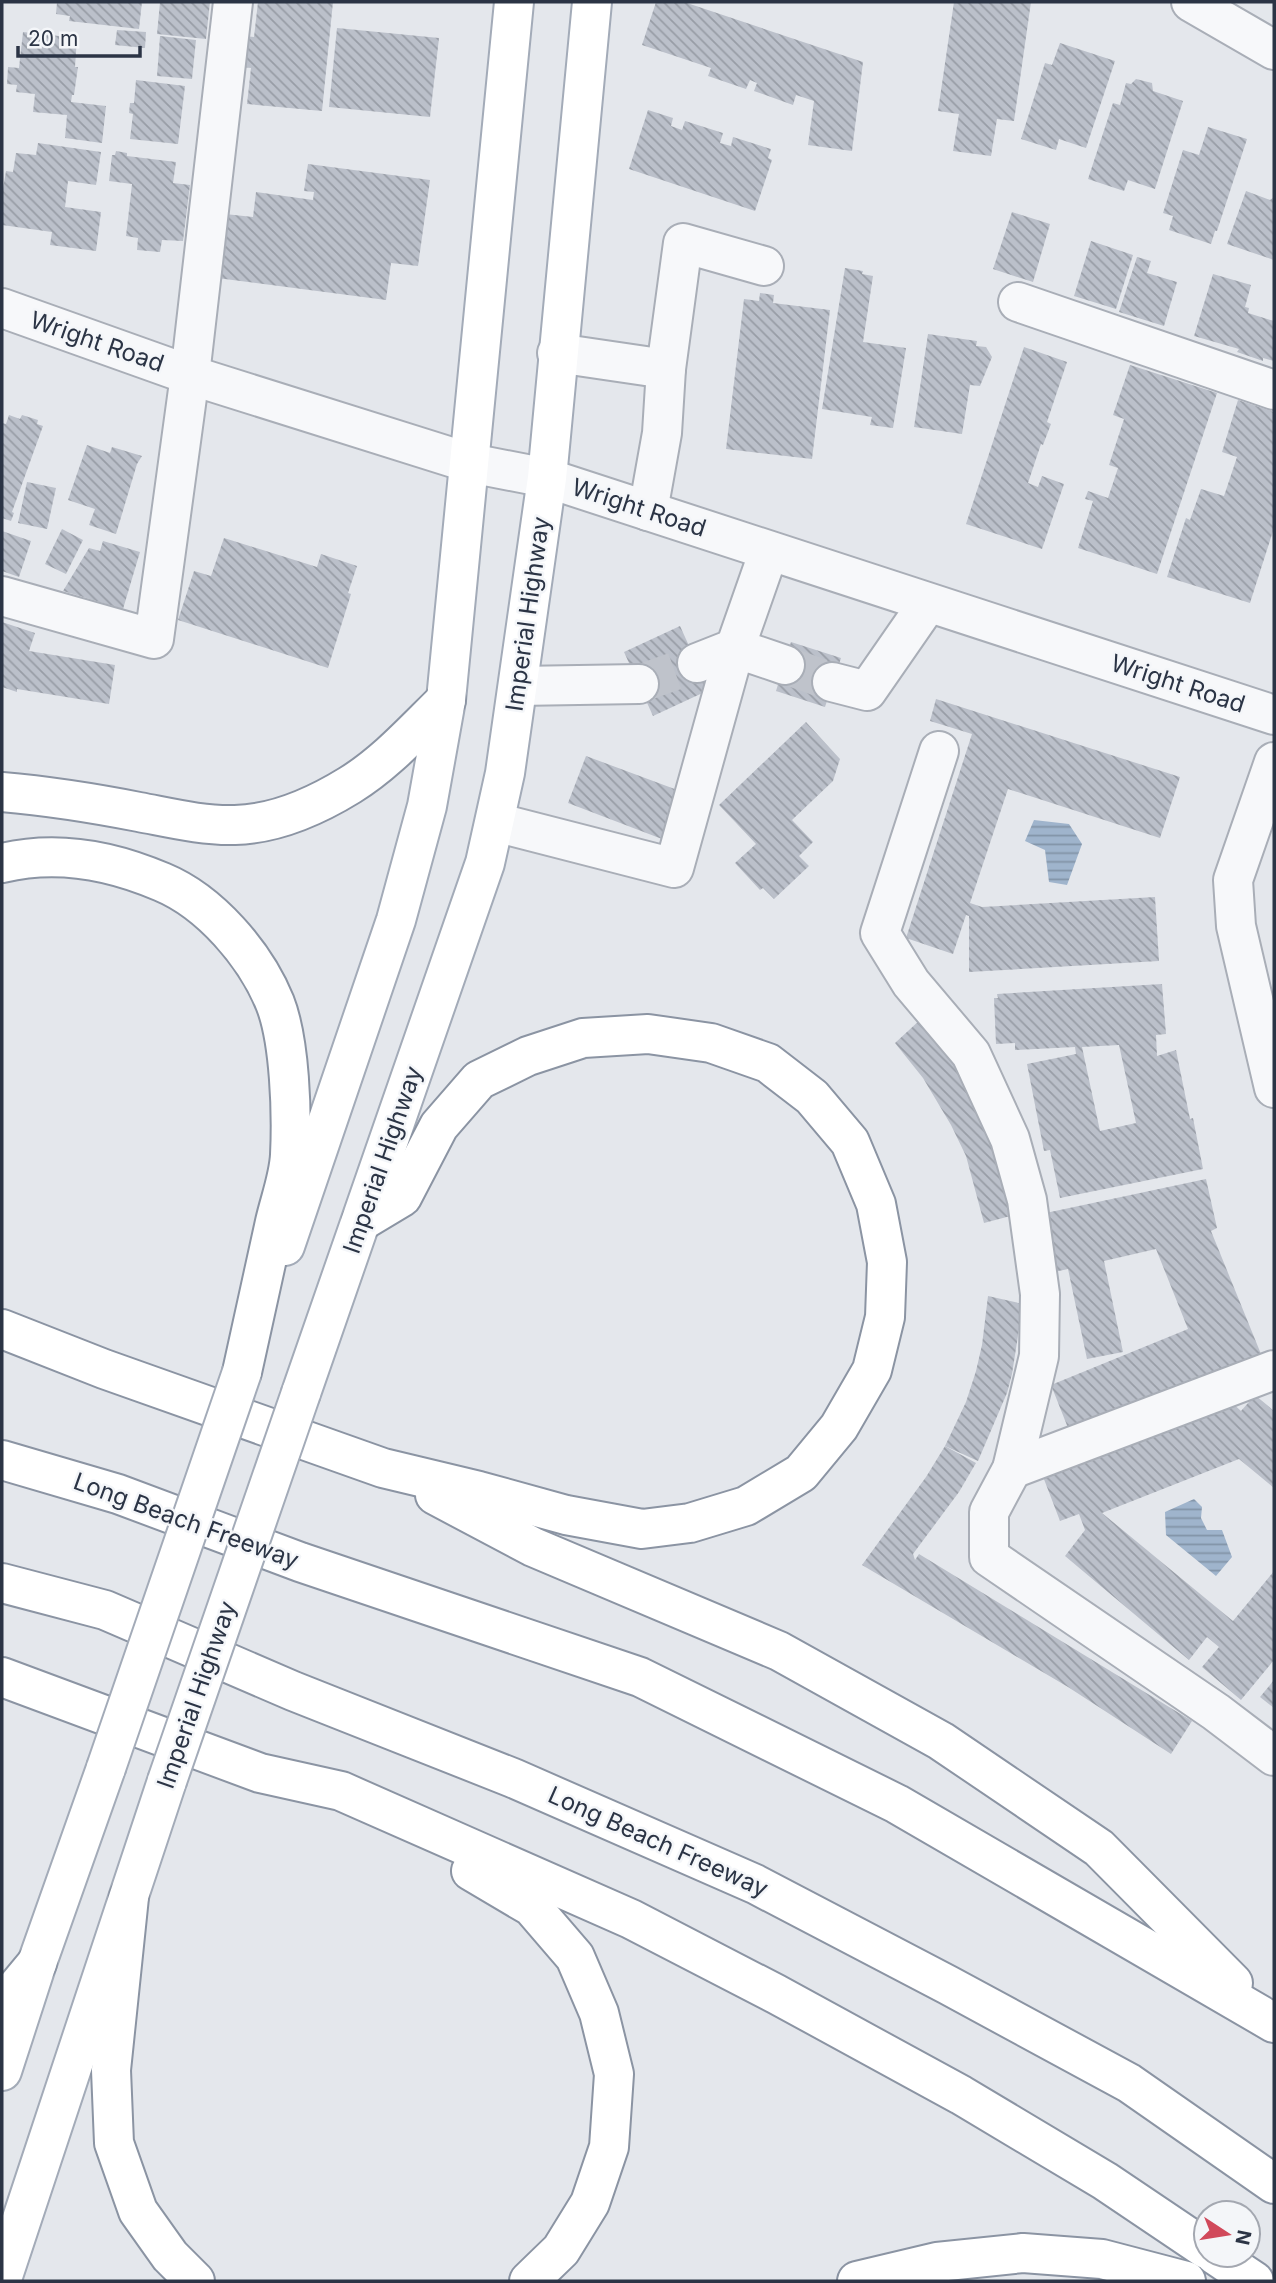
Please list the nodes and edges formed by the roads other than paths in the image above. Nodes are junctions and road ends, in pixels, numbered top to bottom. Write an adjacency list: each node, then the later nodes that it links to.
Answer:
1 (233, 2): 11 (street)
2 (514, 2): 13 (main road)
3 (592, 2): 9 (main road, Imperial Highway)
4 (1191, 2): 5 (street)
5 (1274, 50)
6 (764, 266): 10 (street)
7 (1018, 302): 12 (street)
8 (2, 308): 11 (street, Wright Road)
9 (557, 353): 10 (street); 14 (main road, Imperial Highway)
10 (666, 369): 15 (street)
11 (190, 375): 13 (street, Wright Road); 17 (street)
12 (1274, 390)
13 (470, 463): 14 (street, Wright Road); 25 (main road)
14 (547, 478): 15 (street, Wright Road); 24 (main road, Imperial Highway)
15 (648, 511): 16 (street, Wright Road)
16 (769, 551): 18 (street, Wright Road); 19 (street)
17 (2, 596)
18 (928, 603): 22 (street); 26 (street, Wright Road)
19 (735, 648): 20 (street); 21 (street); 30 (street)
20 (697, 663)
21 (785, 665)
22 (832, 682)
23 (639, 684): 24 (street)
24 (518, 686): 30 (main road, Imperial Highway)
25 (446, 700): 29 (main road); 38 (main road)
26 (1274, 715)
27 (939, 751): 41 (street)
28 (1274, 762): 32 (street)
29 (2, 792)
30 (495, 822): 33 (main road, Imperial Highway)
31 (2, 863): 38 (main road)
32 (1274, 1088)
33 (362, 1221): 40 (main road); 46 (main road, Imperial Highway, bridge)
34 (2, 1329): 36 (main road)
35 (2, 1345): 36 (main road)
36 (104, 1369): 40 (main road)
37 (1274, 1370): 41 (street)
38 (242, 1372): 47 (main road, bridge)
39 (2, 1460): 49 (main road, Long Beach Freeway)
40 (383, 1468): 49 (main road)
41 (1012, 1469): 44 (street)
42 (2, 1583): 51 (main road, Long Beach Freeway)
43 (13, 1683): 45 (main road)
44 (1274, 1756)
45 (260, 1773): 52 (main road); 56 (main road)
46 (129, 1897): 54 (main road, Imperial Highway); 55 (main road)
47 (37, 1962): 48 (main road); 50 (main road)
48 (2, 2005)
49 (1272, 2021)
50 (2, 2071)
51 (1274, 2184)
52 (1192, 2240)
53 (1236, 2269): 59 (main road)
54 (2, 2279)
55 (195, 2281)
56 (529, 2281)
57 (857, 2281): 58 (main road)
58 (1186, 2281)
59 (1254, 2281)

